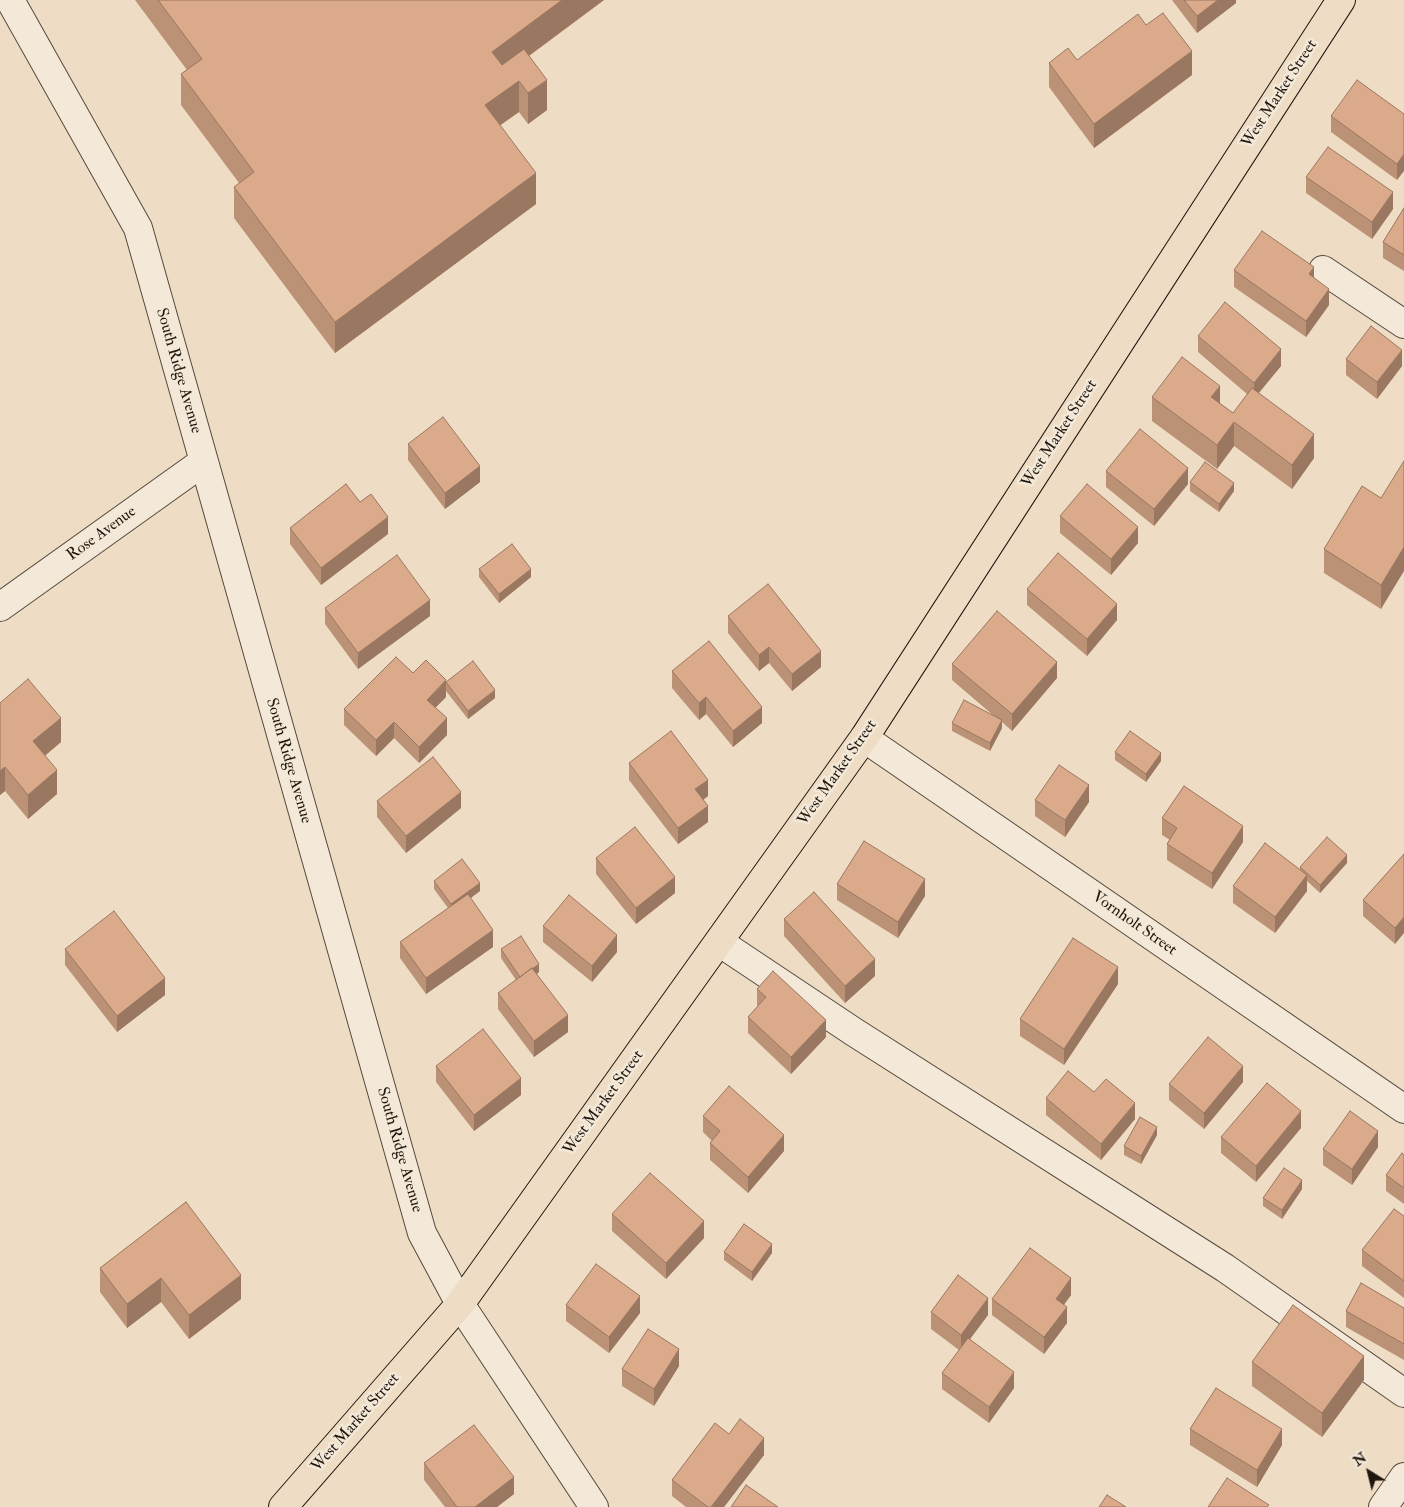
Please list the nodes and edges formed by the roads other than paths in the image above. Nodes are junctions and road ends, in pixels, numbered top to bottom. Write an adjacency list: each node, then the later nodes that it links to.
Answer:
1 (10, 0): 5 (street, South Ridge Avenue)
2 (1341, 0): 7 (main road, West Market Street)
3 (1323, 270): 4 (street)
4 (1404, 324)
5 (203, 462): 6 (street, Rose Avenue); 10 (street, South Ridge Avenue)
6 (0, 607)
7 (864, 738): 8 (main road, West Market Street); 9 (street, Vornholt Street)
8 (719, 942): 10 (main road, West Market Street); 11 (street)
9 (1404, 1109)
10 (460, 1304): 13 (main road, West Market Street); 14 (street, South Ridge Avenue)
11 (1404, 1393)
12 (1404, 1477): 15 (street)
13 (283, 1507)
14 (594, 1507)
15 (1384, 1507)

